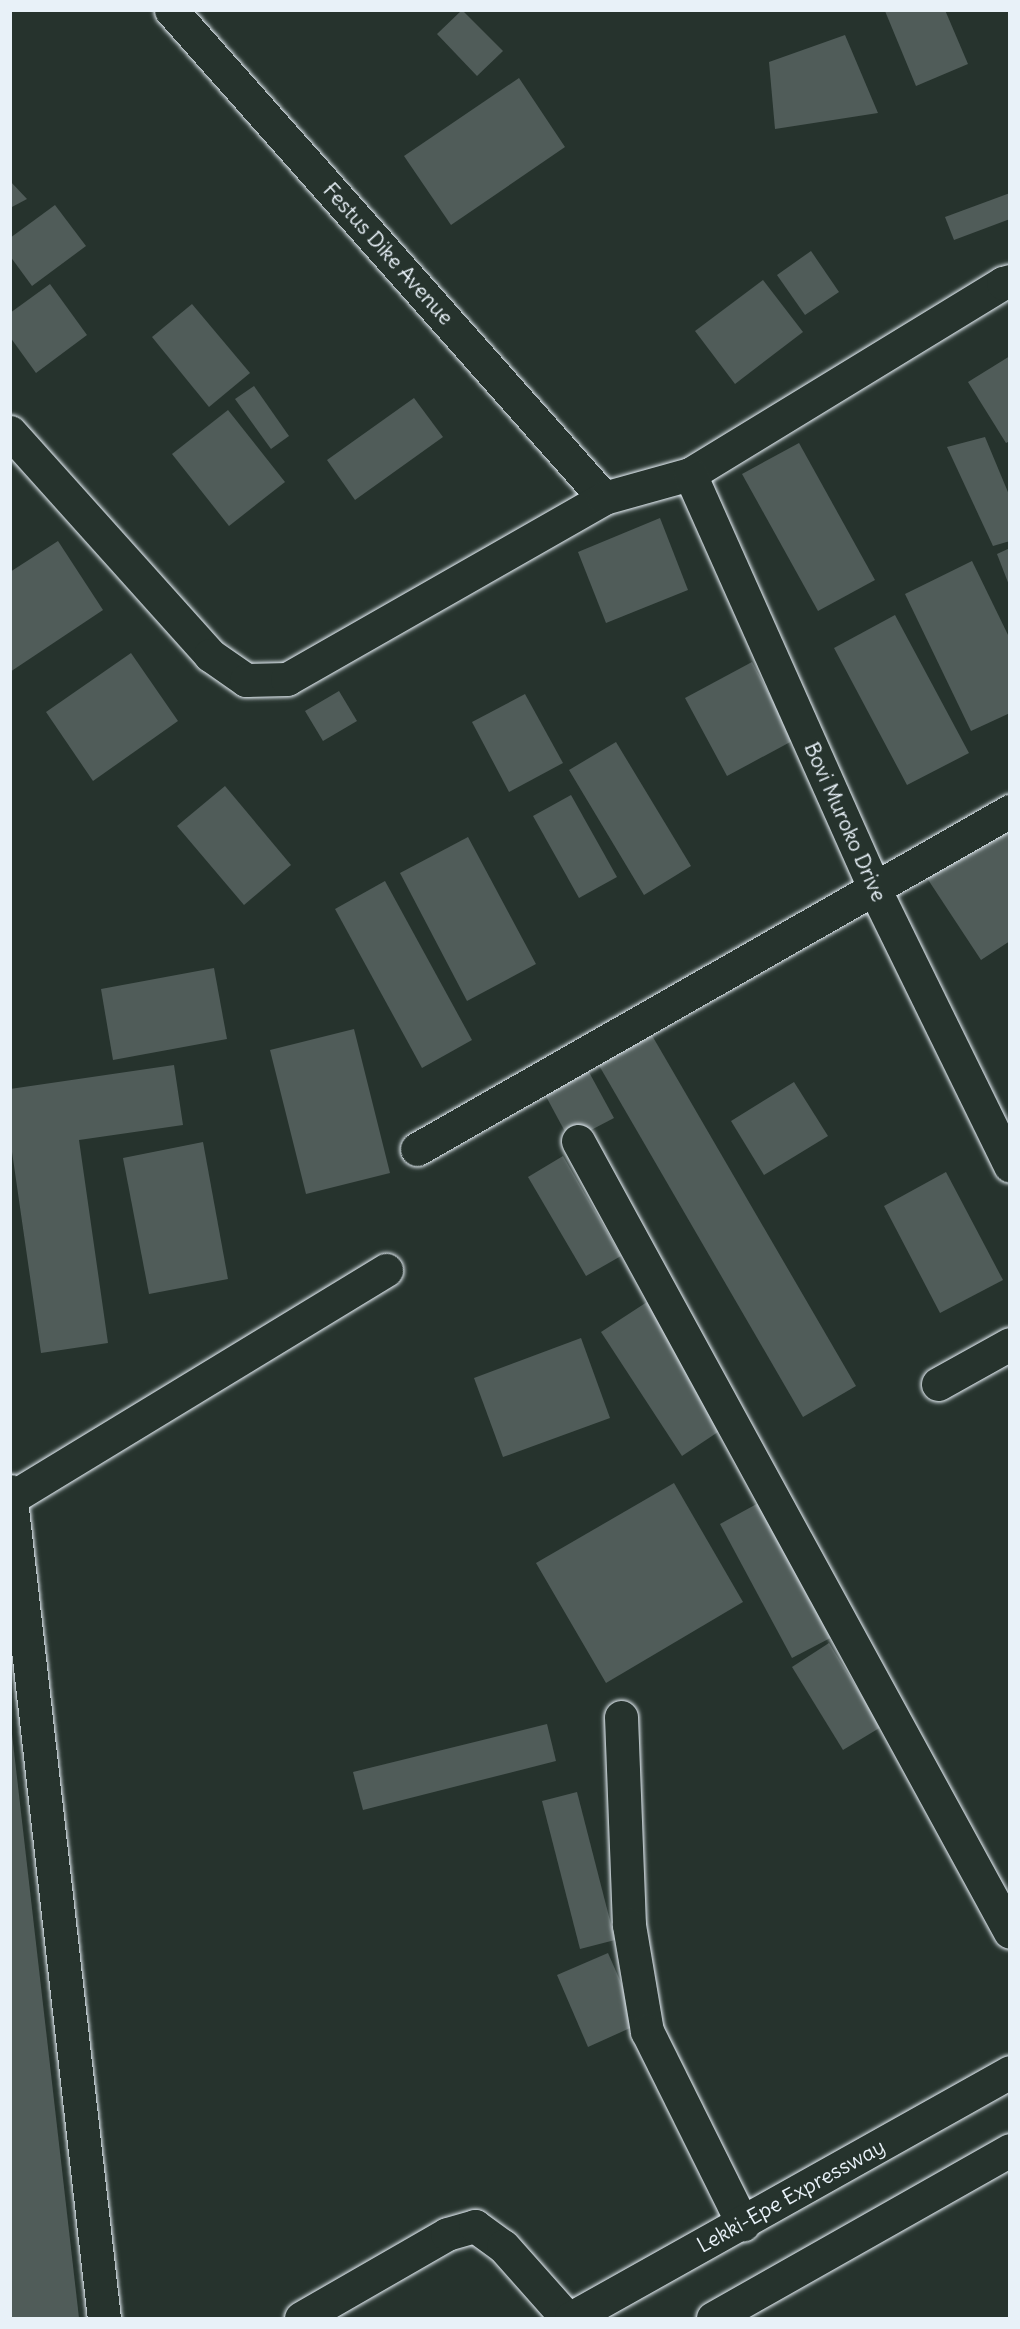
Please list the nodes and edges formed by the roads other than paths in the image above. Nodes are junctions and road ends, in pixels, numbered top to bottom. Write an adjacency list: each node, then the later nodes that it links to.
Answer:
1 (171, 10): 5 (main road, Festus Dike Avenue)
2 (1010, 282): 4 (main road)
3 (10, 432): 5 (main road)
4 (690, 474): 5 (main road); 7 (main road, Bovi Muroko Drive)
5 (604, 498)
6 (1010, 811): 7 (main road)
7 (874, 888): 9 (main road); 10 (main road, Bovi Muroko Drive)
8 (578, 1141): 17 (main road)
9 (417, 1149)
10 (1010, 1166)
11 (386, 1270): 15 (main road)
12 (1010, 1344): 13 (main road)
13 (938, 1384)
14 (10, 1491): 15 (main road)
15 (11, 1498): 21 (main road)
16 (621, 1717): 20 (main road)
17 (1010, 1932)
18 (1010, 2072): 20 (main road, Lekki-Epe Expressway)
19 (1010, 2150): 24 (main road)
20 (742, 2224): 23 (main road, Lekki-Epe Expressway)
21 (104, 2319)
22 (301, 2319): 23 (main road)
23 (569, 2319)
24 (713, 2319)

